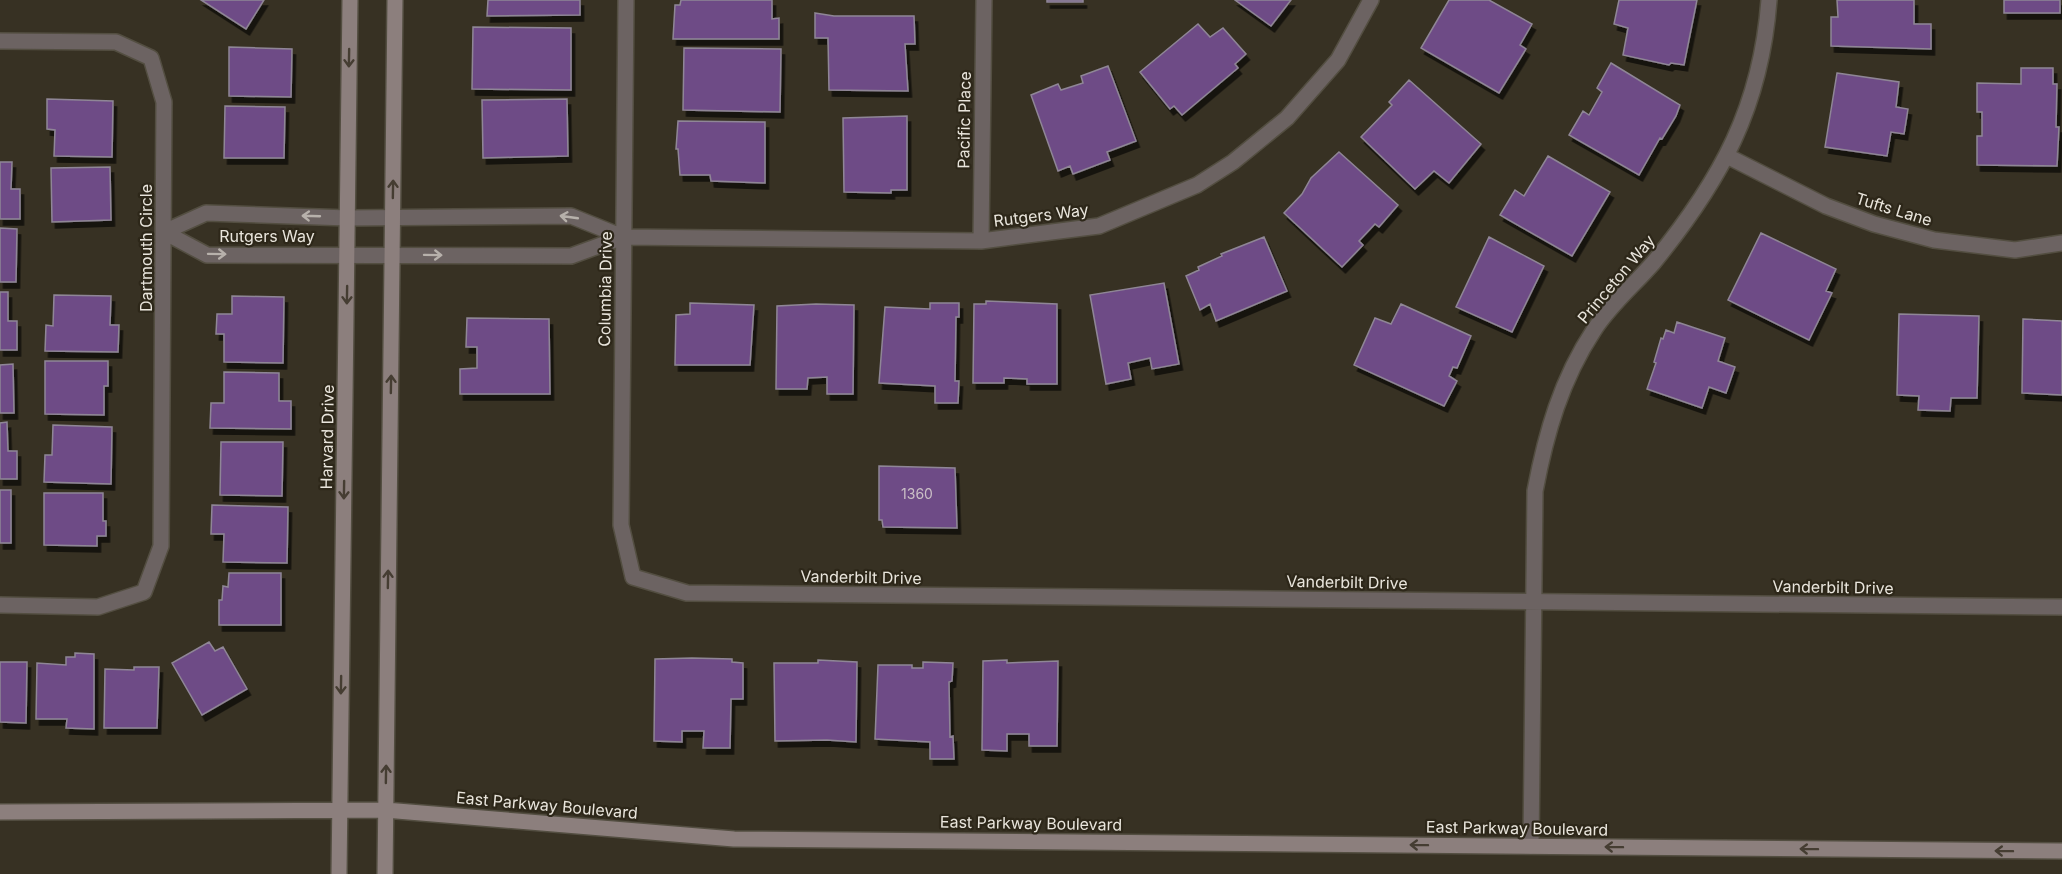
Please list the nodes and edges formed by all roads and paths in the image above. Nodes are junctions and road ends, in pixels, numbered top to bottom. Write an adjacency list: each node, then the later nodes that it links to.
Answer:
1 (350, 0): 10 (street, Harvard Drive, one-way to 10)
2 (395, 0): 9 (street, one-way to 2)
3 (626, 0): 12 (street, Columbia Drive)
4 (984, 0): 13 (street, Pacific Place)
5 (1371, 0): 13 (street, Rutgers Way)
6 (1769, 0): 8 (street, Princeton Way)
7 (0, 41): 11 (street, Dartmouth Circle)
8 (1727, 156): 14 (street, Tufts Lane); 18 (street, Princeton Way)
9 (393, 217): 10 (street, Rutgers Way); 12 (street, Rutgers Way, one-way to 9); 16 (street)
10 (348, 218): 11 (street, Rutgers Way, one-way to 11); 15 (street, Harvard Drive)
11 (164, 232): 15 (street, Rutgers Way, one-way to 15); 19 (street, Dartmouth Circle)
12 (623, 237): 13 (street, Rutgers Way); 16 (street, Rutgers Way, one-way to 12); 17 (street, Columbia Drive)
13 (981, 241)
14 (2062, 243)
15 (347, 254): 16 (street, Rutgers Way); 21 (street, Harvard Drive, one-way to 21)
16 (392, 255): 22 (street, one-way to 16)
17 (633, 577): 18 (street, Vanderbilt Drive)
18 (1534, 602): 20 (street, Vanderbilt Drive); 24 (street, Princeton Way)
19 (0, 605)
20 (2062, 607)
21 (340, 810): 22 (street, East Parkway Boulevard); 23 (street, East Parkway Boulevard); 26 (street, Harvard Drive)
22 (385, 810): 24 (street, East Parkway Boulevard, one-way to 22); 27 (street)
23 (0, 813)
24 (1531, 846): 25 (street, East Parkway Boulevard, one-way to 24)
25 (2062, 851)
26 (339, 874)
27 (385, 874)

